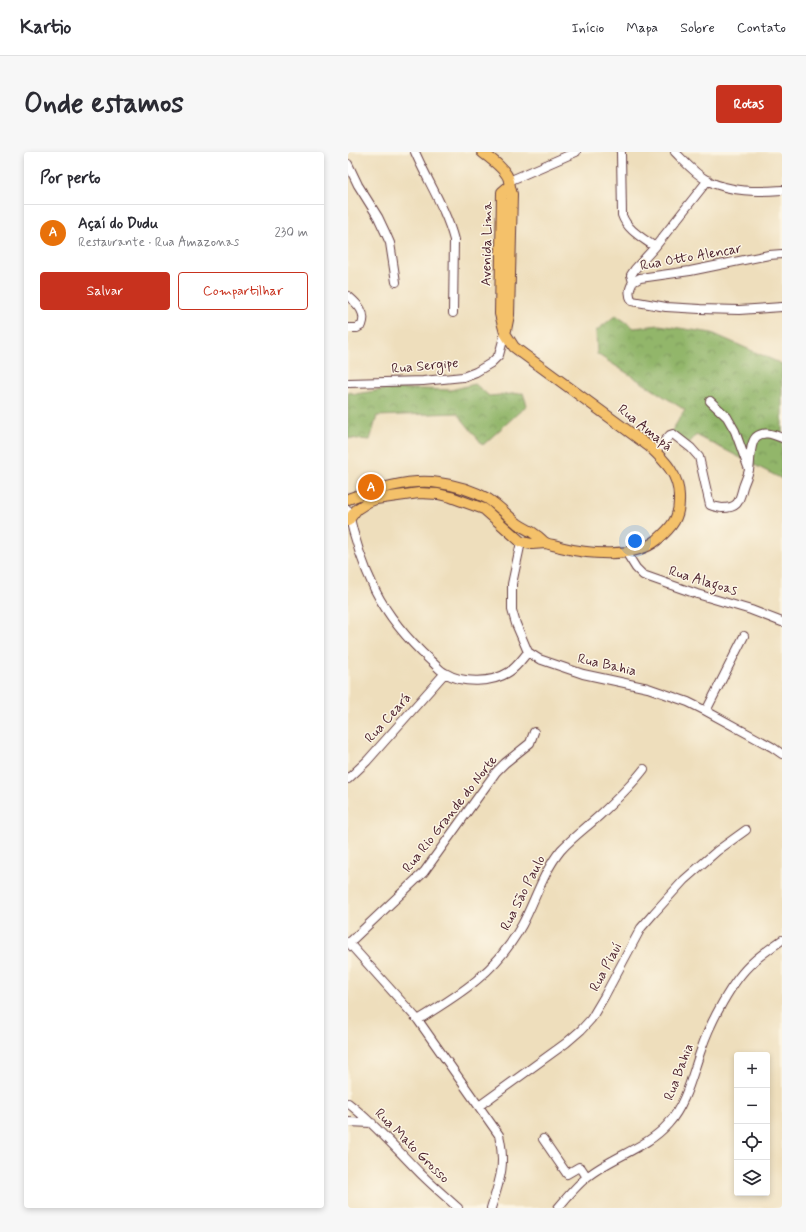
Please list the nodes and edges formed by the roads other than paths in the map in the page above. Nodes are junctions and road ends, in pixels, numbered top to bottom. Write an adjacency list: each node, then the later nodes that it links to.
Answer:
1 (415, 152): 16 (street)
2 (482, 152): 8 (main road)
3 (576, 152): 8 (street)
4 (621, 152): 10 (street)
5 (675, 152): 7 (street)
6 (348, 164): 12 (street)
7 (708, 180): 9 (street); 10 (street)
8 (509, 183): 18 (main road, Avenida Lima)
9 (782, 190)
10 (655, 247): 13 (street)
11 (782, 254): 13 (street, Rua Otto Alencar)
12 (396, 282)
13 (632, 282): 15 (street, Rua Otto Alencar)
14 (348, 296): 17 (street)
15 (782, 307)
16 (453, 313)
17 (348, 328)
18 (505, 333): 19 (street, Rua Sergipe); 22 (main road, Rua Amapá)
19 (348, 383)
20 (710, 401): 23 (street)
21 (782, 438): 23 (street)
22 (656, 452): 23 (street); 35 (main road, Rua Amapá)
23 (749, 470)
24 (440, 483): 25 (main road); 26 (main road, Rua Amapá); 28 (main road, Rua Amapá)
25 (438, 494): 26 (main road); 29 (main road)
26 (375, 495): 27 (main road); 30 (main road)
27 (348, 499)
28 (489, 500): 29 (main road); 31 (main road, Rua Amapá)
29 (484, 510): 32 (main road)
30 (349, 516): 39 (street)
31 (520, 525): 32 (main road); 34 (main road, Rua Amapá)
32 (512, 534): 33 (main road)
33 (521, 542): 34 (main road, Rua Amapá); 38 (street)
34 (546, 543): 35 (main road, Rua Amapá)
35 (626, 552): 36 (street, Rua Alagoas)
36 (782, 622)
37 (744, 636): 40 (street)
38 (528, 652): 39 (street); 40 (street, Rua Bahia)
39 (445, 673): 44 (street, Rua Ceará)
40 (706, 711): 42 (street, Rua Bahia)
41 (534, 732): 47 (street, Rua Rio Grande do Norte)
42 (782, 754)
43 (644, 770): 48 (street, Rua São Paulo)
44 (348, 779)
45 (746, 830): 50 (street, Rua Piauí)
46 (782, 940): 54 (street, Rua Bahia)
47 (348, 942): 48 (street)
48 (418, 1020): 50 (street)
49 (348, 1103): 52 (street, Rua Mato Grosso)
50 (479, 1106): 56 (street)
51 (348, 1122): 52 (street)
52 (372, 1123): 55 (street, Rua Mato Grosso)
53 (543, 1139): 54 (street)
54 (587, 1176): 57 (street, Rua Bahia)
55 (458, 1208)
56 (491, 1208)
57 (558, 1208)

